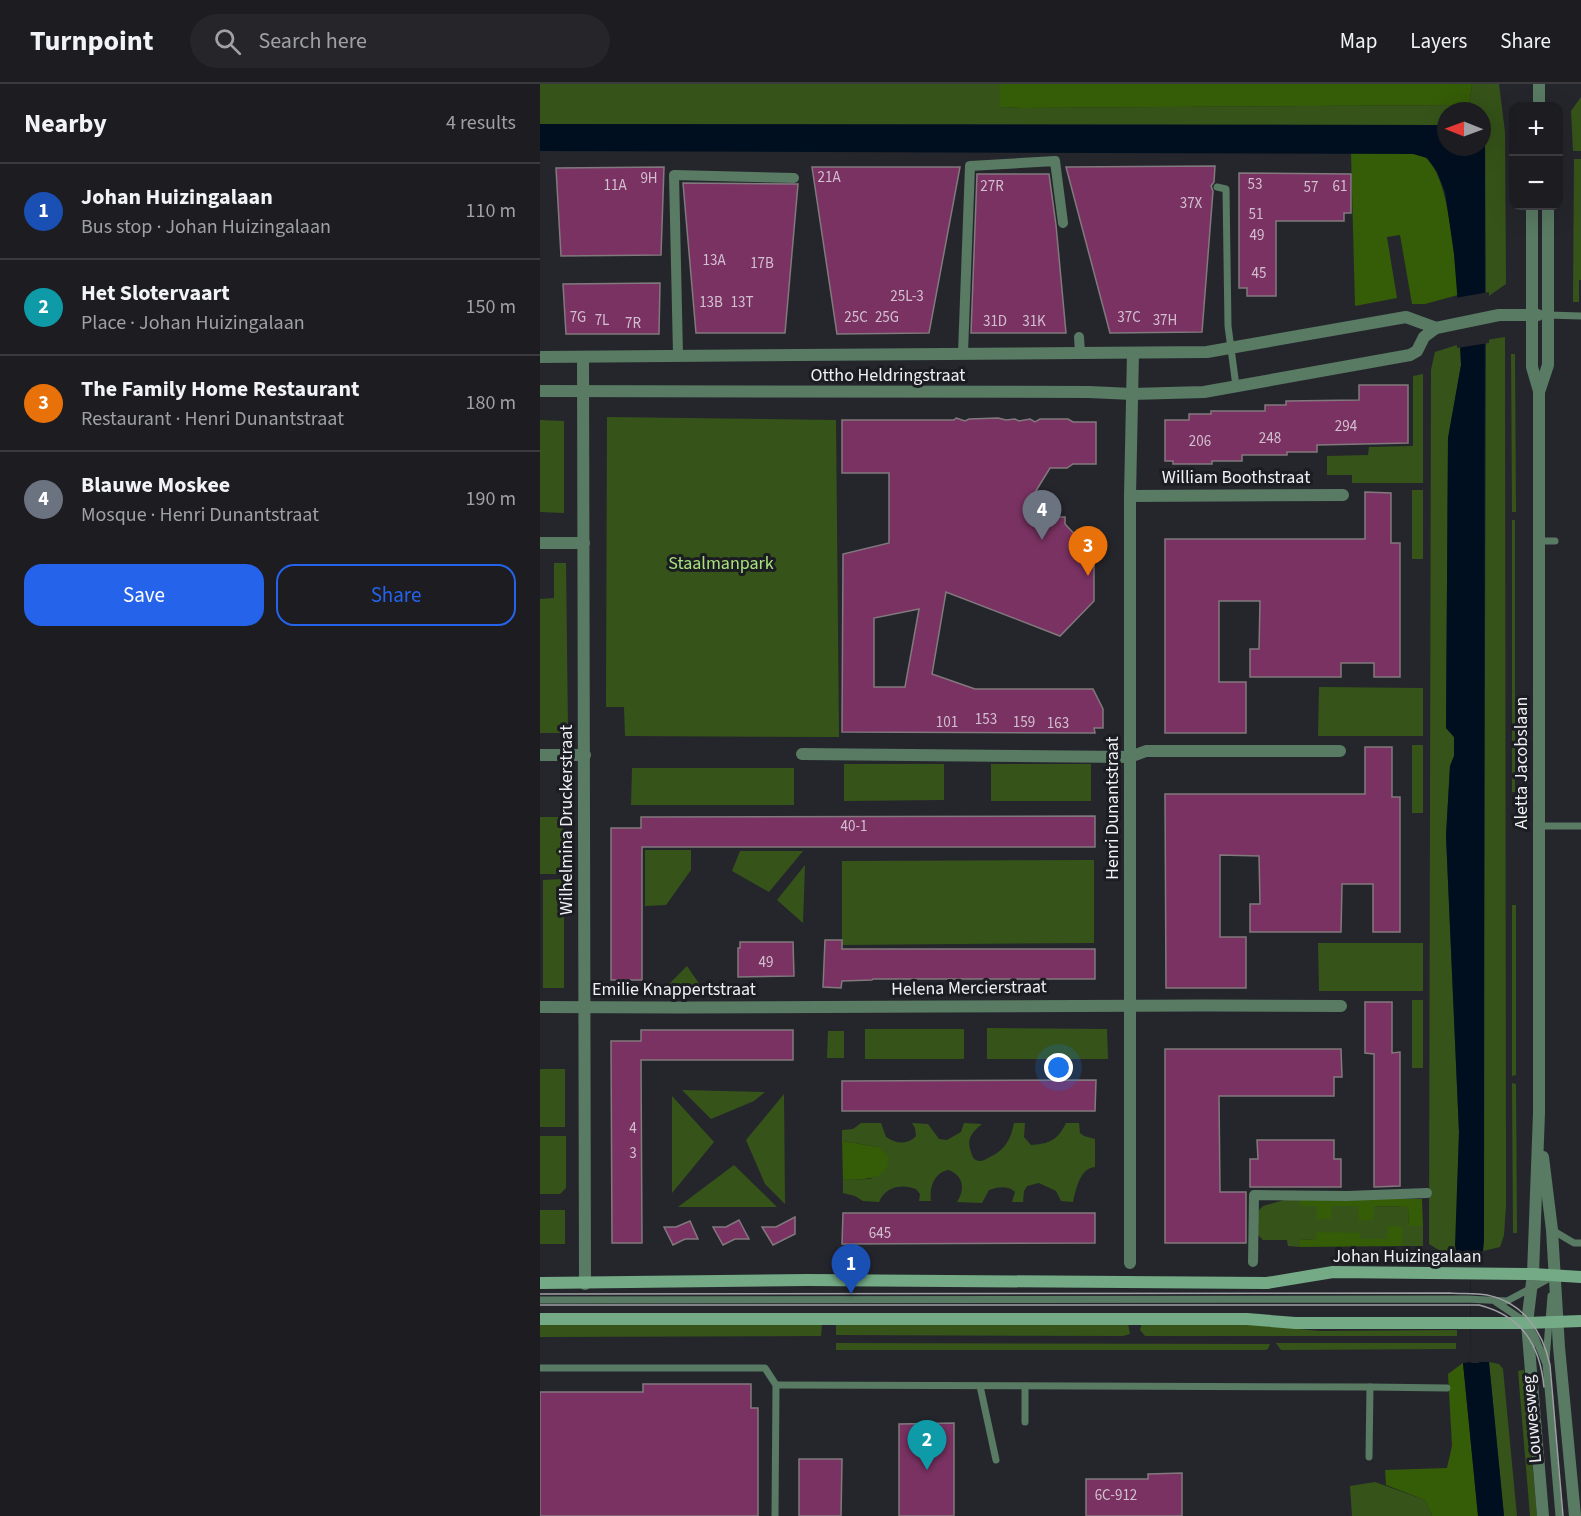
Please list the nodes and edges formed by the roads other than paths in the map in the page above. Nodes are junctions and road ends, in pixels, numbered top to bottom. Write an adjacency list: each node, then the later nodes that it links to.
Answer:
1 (1539, 84): 2 (street)
2 (1539, 102)
3 (794, 178): 16 (street)
4 (1217, 187): 12 (lane)
5 (1532, 210): 8 (street, Aletta Jacobslaan)
6 (1548, 210): 8 (street, Aletta Jacobslaan)
7 (1063, 223): 13 (street, Ottho Heldringstraat)
8 (1540, 315): 9 (lane); 10 (street); 25 (street, Aletta Jacobslaan)
9 (1581, 316)
10 (1442, 326): 12 (street, Ottho Heldringstraat); 19 (street, Ottho Heldringstraat)
11 (1079, 337): 14 (street)
12 (1231, 350): 15 (street, Ottho Heldringstraat); 19 (lane)
13 (963, 353): 14 (street, Ottho Heldringstraat); 16 (street, Ottho Heldringstraat)
14 (1080, 353): 15 (street, Ottho Heldringstraat)
15 (1133, 353): 22 (street, Henri Dunantstraat)
16 (678, 354): 18 (street, Ottho Heldringstraat)
17 (540, 357): 18 (street, Ottho Heldringstraat)
18 (583, 357): 21 (street, Wilhelmina Druckerstraat)
19 (1236, 386): 22 (street, Ottho Heldringstraat)
20 (540, 392): 21 (street, Ottho Heldringstraat)
21 (584, 392): 22 (street, Ottho Heldringstraat); 28 (street, Wilhelmina Druckerstraat)
22 (1132, 394): 24 (street, Henri Dunantstraat)
23 (1343, 495): 24 (street, William Boothstraat)
24 (1130, 496): 33 (street, Henri Dunantstraat)
25 (1539, 541): 26 (lane); 34 (street, Aletta Jacobslaan)
26 (1555, 542)
27 (540, 543): 28 (street)
28 (584, 543): 32 (street, Wilhelmina Druckerstraat)
29 (1340, 751): 33 (street)
30 (540, 754): 32 (street)
31 (802, 754): 33 (street)
32 (585, 755): 39 (street, Wilhelmina Druckerstraat)
33 (1130, 757): 36 (street, Henri Dunantstraat)
34 (1539, 826): 35 (lane); 41 (street, Aletta Jacobslaan)
35 (1581, 826)
36 (1130, 1005): 37 (street, Helena Mercierstraat); 40 (street, Helena Mercierstraat); 46 (street, Henri Dunantstraat)
37 (1341, 1006)
38 (540, 1007): 39 (street, Emilie Knappertstraat)
39 (584, 1007): 40 (street, Emilie Knappertstraat); 51 (street, Wilhelmina Druckerstraat)
40 (808, 1008)
41 (1539, 1135): 43 (street, Aletta Jacobslaan); 47 (street, Aletta Jacobslaan)
42 (1427, 1193): 45 (street)
43 (1552, 1230): 44 (lane); 48 (street, Aletta Jacobslaan)
44 (1581, 1243)
45 (1253, 1262)
46 (1130, 1263)
47 (1533, 1274): 48 (main road, Johan Huizingalaan); 51 (main road, Johan Huizingalaan); 52 (street, Louwesweg)
48 (1554, 1276): 49 (main road, Johan Huizingalaan); 52 (lane, Johan Huizingalaan); 56 (street, Aletta Jacobslaan)
49 (1581, 1277)
50 (540, 1283): 51 (main road, Johan Huizingalaan)
51 (585, 1284)
52 (1531, 1288): 54 (lane, Johan Huizingalaan); 58 (street, Louwesweg)
53 (540, 1300): 54 (lane, Johan Huizingalaan)
54 (1494, 1301): 58 (lane, Johan Huizingalaan)
55 (540, 1319): 58 (main road)
56 (1552, 1321): 57 (main road); 58 (main road); 59 (lane); 72 (street, Louwesweg)
57 (1581, 1321)
58 (1527, 1323): 59 (lane, Louwesweg); 70 (street, Louwesweg)
59 (1546, 1364): 71 (lane, Louwesweg)
60 (540, 1368): 61 (lane)
61 (776, 1385): 62 (lane); 69 (lane)
62 (980, 1386): 63 (lane); 68 (lane)
63 (1025, 1386): 64 (lane); 66 (lane)
64 (1370, 1387): 65 (lane); 67 (lane)
65 (1447, 1388)
66 (1025, 1422)
67 (1369, 1456)
68 (996, 1460)
69 (775, 1516)
70 (1543, 1516)
71 (1559, 1516)
72 (1575, 1516)

